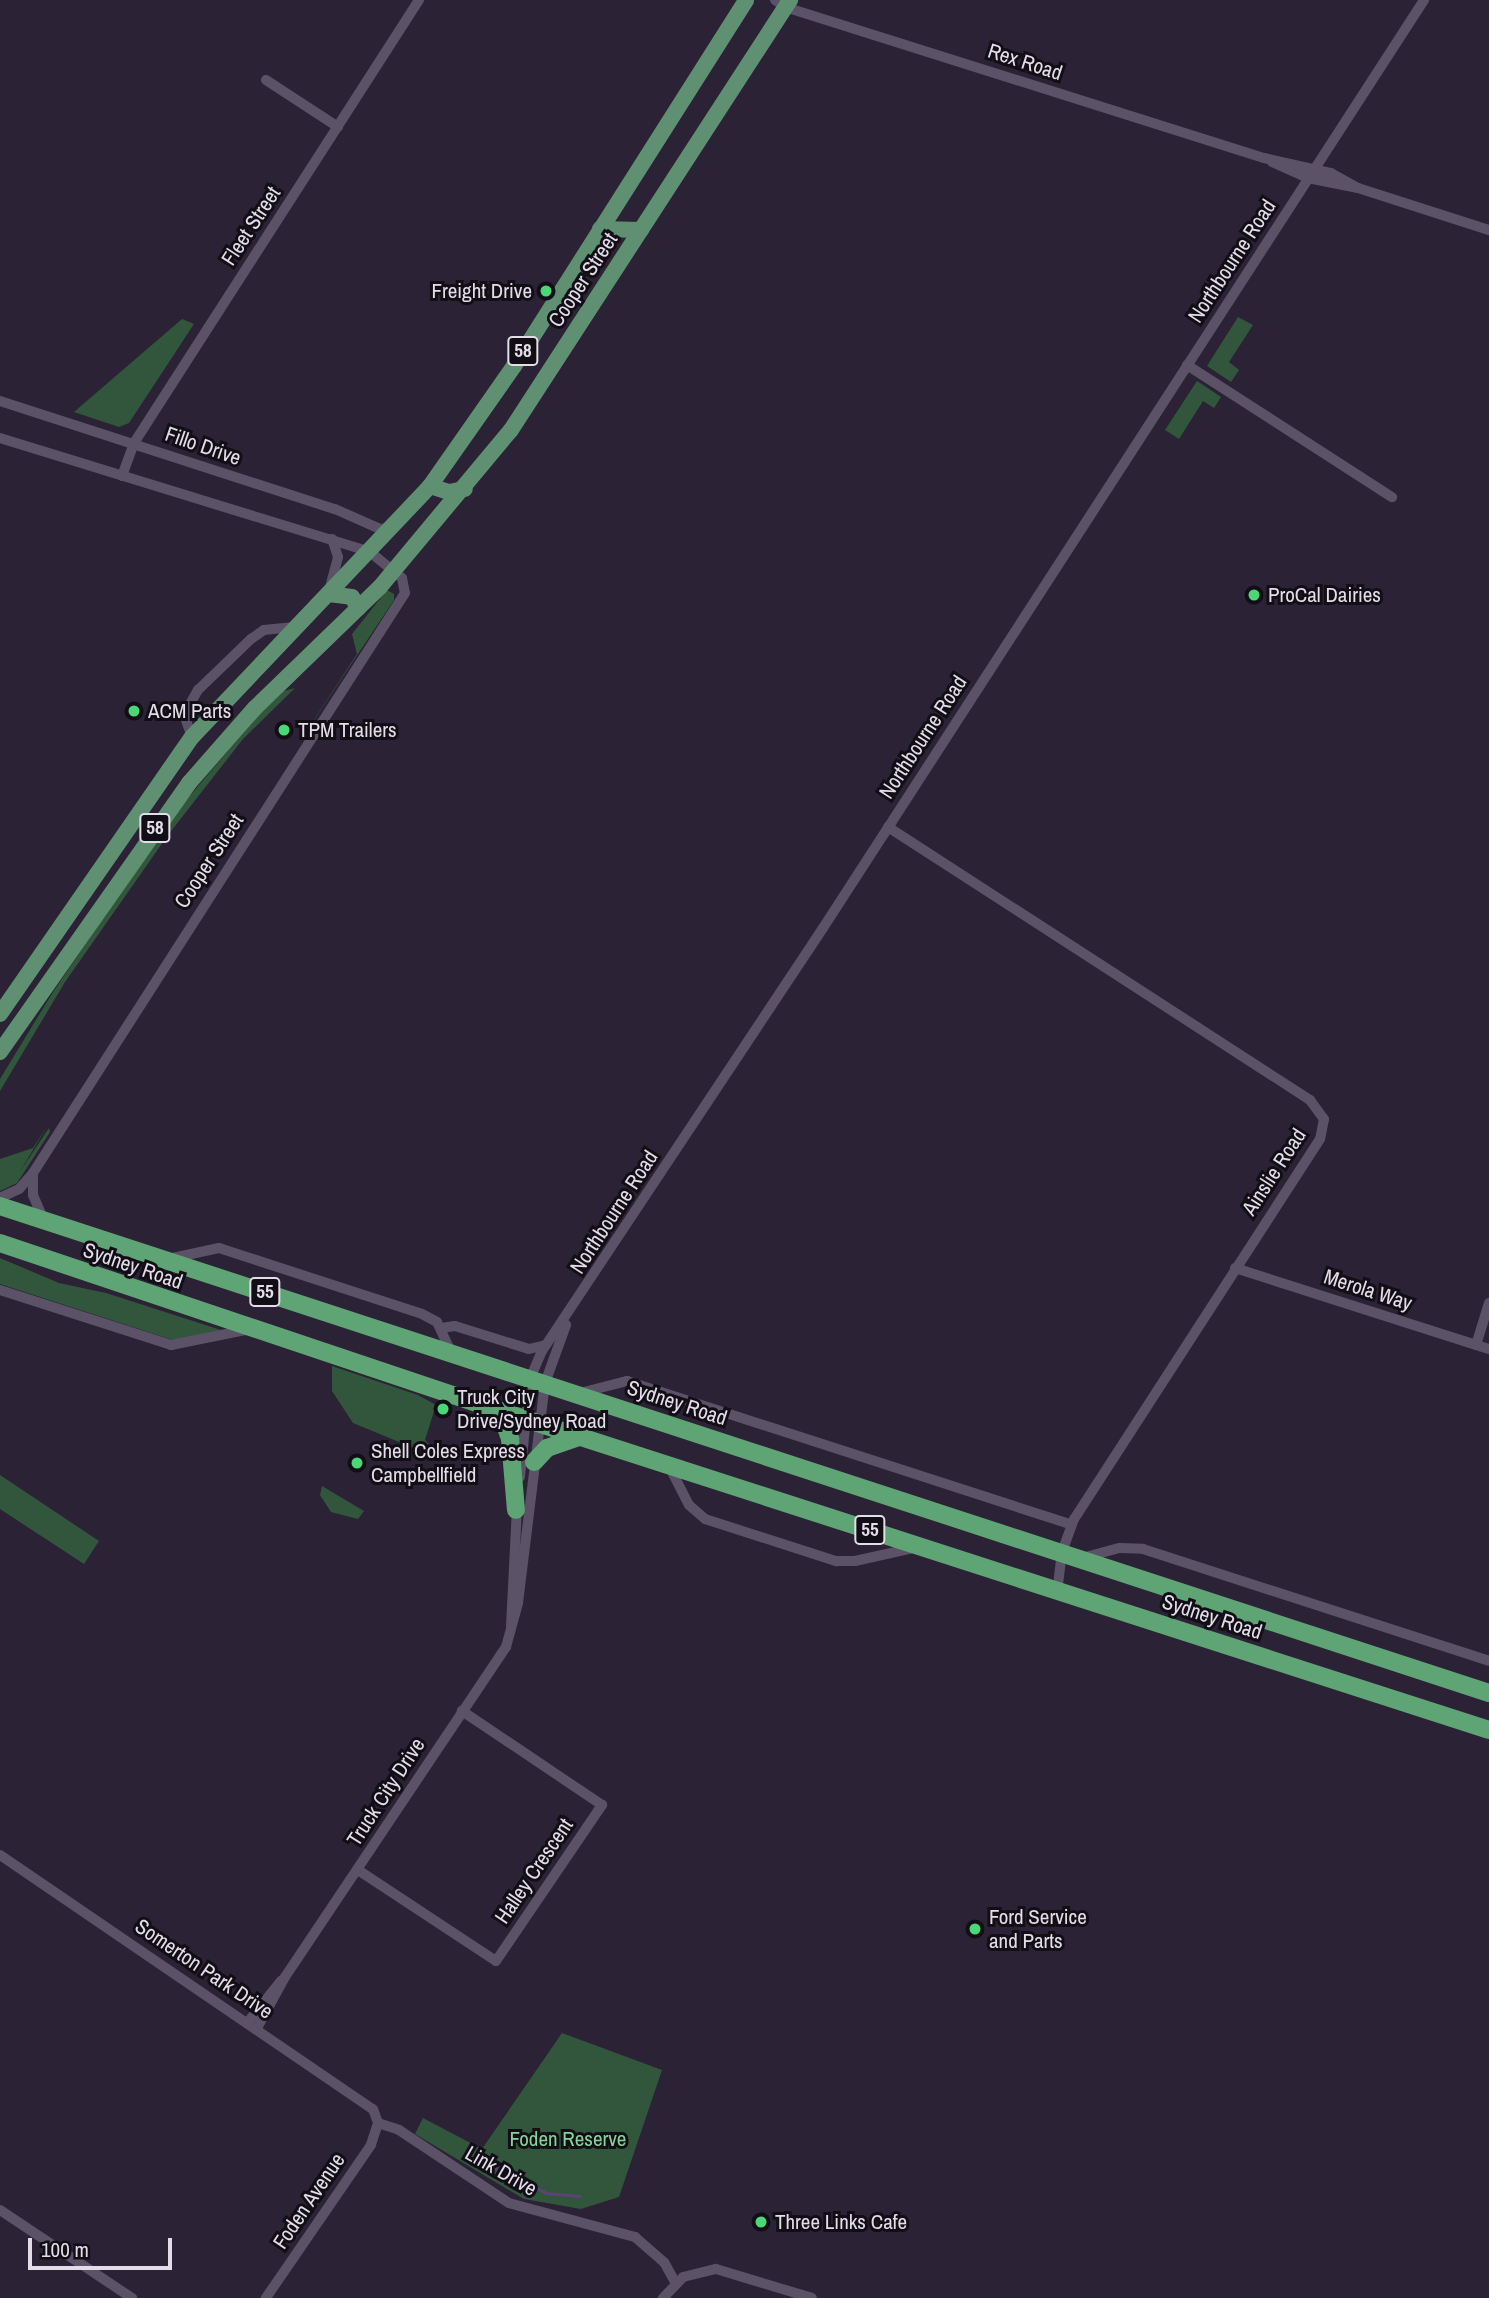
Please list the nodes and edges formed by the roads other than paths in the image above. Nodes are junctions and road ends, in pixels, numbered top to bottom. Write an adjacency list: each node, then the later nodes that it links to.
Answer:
1 (419, 0): 6 (street, Fleet Street)
2 (746, 0): 11 (main road, Cooper Street / 58)
3 (1424, 0): 8 (street, Northbourne Road)
4 (783, 3): 7 (street, Rex Road); 12 (main road, Cooper Street / 58)
5 (266, 80): 6 (street)
6 (338, 127): 17 (street, Fleet Street)
7 (1264, 158): 8 (street, Rex Road); 9 (street, Rex Road)
8 (1315, 168): 9 (street, Northbourne Road); 10 (street)
9 (1308, 178): 10 (street); 14 (street, Northbourne Road)
10 (1358, 188): 13 (street)
11 (600, 229): 12 (main road); 19 (main road, Cooper Street / 58)
12 (641, 230): 20 (main road, Cooper Street / 58)
13 (1489, 230)
14 (1187, 365): 21 (street); 33 (street, Northbourne Road)
15 (0, 401): 17 (street, Fillo Drive)
16 (0, 438): 18 (street)
17 (134, 443): 18 (street, Fleet Street); 22 (street, Fillo Drive)
18 (122, 476): 23 (street)
19 (430, 486): 20 (main road); 22 (main road, Cooper Street / 58)
20 (465, 489): 25 (main road, Cooper Street / 58)
21 (1392, 497)
22 (391, 528): 24 (main road, Cooper Street / 58)
23 (332, 539): 24 (street); 26 (street)
24 (370, 552): 25 (street); 26 (main road, Cooper Street / 58)
25 (394, 570): 27 (main road, Cooper Street / 58); 38 (street, Cooper Street)
26 (328, 594): 27 (main road); 28 (main road, Cooper Street / 58)
27 (358, 608): 30 (main road, Cooper Street / 58)
28 (294, 626): 29 (main road, Cooper Street / 58); 29 (street)
29 (191, 737): 30 (main road); 31 (main road, Cooper Street / 58)
30 (228, 737): 32 (main road, Cooper Street / 58)
31 (162, 776): 32 (main road); 34 (main road, Cooper Street / 58)
32 (189, 783): 35 (main road, Cooper Street / 58)
33 (888, 827): 44 (street, Ainslie Road); 47 (street, Northbourne Road)
34 (16, 990): 35 (main road); 36 (main road, Cooper Street / 58)
35 (33, 1002): 37 (main road, Cooper Street / 58)
36 (0, 1014)
37 (0, 1052)
38 (33, 1173): 39 (street, Cooper Street); 41 (street)
39 (0, 1198)
40 (0, 1206): 41 (highway, Sydney Road / 55)
41 (43, 1219): 43 (highway, Sydney Road / 55)
42 (0, 1243): 49 (highway, Sydney Road / 55)
43 (169, 1259): 48 (street, Sydney Road); 53 (highway, Sydney Road / 55)
44 (1235, 1268): 51 (street, Merola Way); 62 (street, Ainslie Road)
45 (0, 1290): 49 (street, Sydney Road)
46 (1489, 1303): 51 (street)
47 (569, 1315): 50 (street, Northbourne Road); 54 (street, Northbourne Road)
48 (442, 1328): 50 (street, Sydney Road); 53 (street)
49 (251, 1329): 56 (highway, Sydney Road / 55)
50 (547, 1344): 54 (street, Northbourne Road)
51 (1476, 1345): 52 (street, Merola Way)
52 (1489, 1349)
53 (452, 1354): 54 (highway, Sydney Road / 55)
54 (537, 1381): 55 (highway, Sydney Road / 55); 57 (street, Truck City Drive)
55 (577, 1394): 62 (street, Sydney Road); 64 (highway, Sydney Road / 55)
56 (500, 1411): 57 (highway, Sydney Road / 55); 61 (highway)
57 (533, 1419): 58 (highway, Sydney Road / 55); 59 (street, Truck City Drive); 61 (street, Truck City Drive)
58 (584, 1435): 59 (highway); 60 (highway, Sydney Road / 55)
59 (534, 1462): 67 (street, Truck City Drive)
60 (668, 1463): 63 (highway, Sydney Road / 55); 63 (street)
61 (516, 1510): 67 (street, Truck City Drive)
62 (1071, 1524): 64 (street, Ainslie Road)
63 (920, 1546): 66 (highway, Sydney Road / 55)
64 (1062, 1552): 65 (highway, Sydney Road / 55); 66 (street, Ainslie Road)
65 (1082, 1558): 68 (street, Sydney Road); 69 (highway, Sydney Road / 55)
66 (1056, 1591): 71 (highway, Sydney Road / 55)
67 (511, 1626): 70 (street, Truck City Drive)
68 (1489, 1661)
69 (1489, 1693)
70 (462, 1711): 73 (street, Truck City Drive); 73 (street, Halley Crescent)
71 (1489, 1730)
72 (0, 1855): 74 (street, Somerton Park Drive)
73 (358, 1870): 74 (street, Truck City Drive)
74 (253, 2025): 75 (street, Somerton Park Drive)
75 (378, 2123): 77 (street, Link Drive); 79 (street, Foden Avenue)
76 (0, 2210): 78 (street)
77 (679, 2280): 80 (street); 81 (street)
78 (132, 2298)
79 (266, 2298)
80 (663, 2298)
81 (812, 2298)

